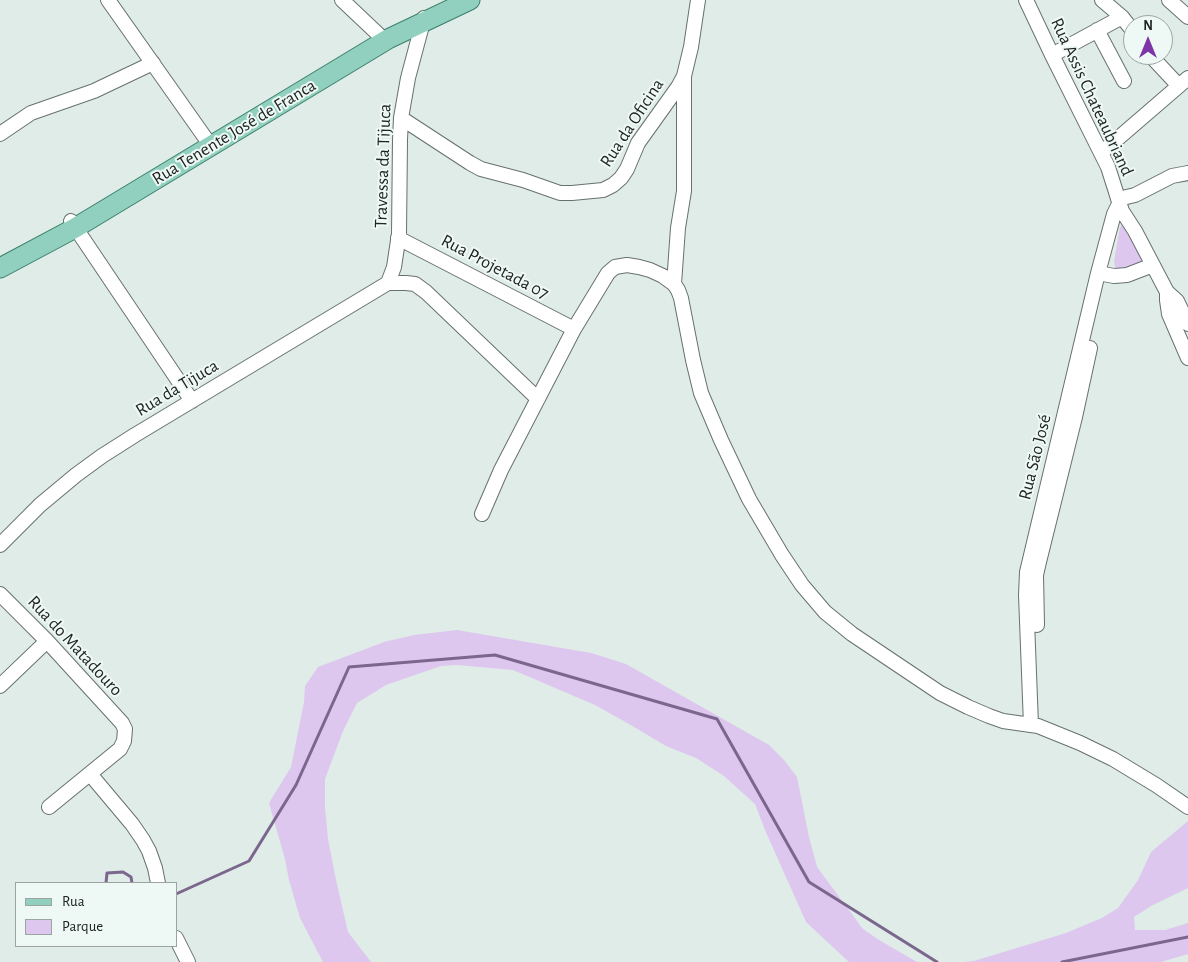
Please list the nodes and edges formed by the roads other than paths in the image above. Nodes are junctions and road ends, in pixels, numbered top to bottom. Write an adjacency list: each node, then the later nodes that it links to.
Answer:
1 (108, 0): 16 (street)
2 (342, 0): 14 (street)
3 (354, 0): 14 (street)
4 (449, 0): 10 (main road, Rua Tenente José de Franca)
5 (470, 0): 10 (main road, Rua Tenente José de Franca)
6 (698, 0): 18 (street, Rua da Oficina)
7 (1102, 0): 11 (street)
8 (1169, 0): 12 (street)
9 (1029, 1): 15 (street, Rua Assis Chateaubriand)
10 (425, 17): 14 (main road, Rua Tenente José de Franca); 21 (street, Travessa da Tijuca)
11 (1122, 17): 13 (street)
12 (1188, 17)
13 (1096, 30): 15 (street); 19 (street)
14 (383, 36): 23 (main road, Rua Tenente José de Franca)
15 (1052, 55): 24 (street, Rua Assis Chateaubriand)
16 (153, 63): 22 (street); 23 (street)
17 (1163, 65): 20 (street)
18 (684, 76): 21 (street, Rua da Oficina); 34 (street)
19 (1124, 81)
20 (1184, 82): 24 (street)
21 (401, 118): 28 (street, Travessa da Tijuca)
22 (0, 134)
23 (209, 142): 27 (main road, Rua Tenente José de Franca)
24 (1101, 153): 26 (street, Rua Assis Chateaubriand)
25 (1188, 173): 26 (street)
26 (1120, 205): 30 (street, Rua Assis Chateaubriand); 32 (street, Rua São José)
27 (73, 224): 29 (main road, Rua Tenente José de Franca); 31 (main road, Rua Tenente José de Franca); 40 (street)
28 (398, 238): 33 (street, Travessa da Tijuca); 37 (street, Rua Projetada 07)
29 (0, 259)
30 (1153, 265): 32 (street); 35 (street, Rua Assis Chateaubriand)
31 (0, 268)
32 (1102, 273): 46 (street, Rua São José)
33 (388, 283): 39 (street); 40 (street, Rua da Tijuca)
34 (674, 284): 37 (street); 46 (street)
35 (1167, 292): 36 (street); 38 (street)
36 (1188, 324)
37 (574, 329): 39 (street)
38 (1188, 358)
39 (538, 399): 41 (street)
40 (192, 401): 42 (street, Rua da Tijuca)
41 (482, 514)
42 (0, 544)
43 (0, 594): 44 (street, Rua do Matadouro)
44 (47, 641): 45 (street); 47 (street, Rua do Matadouro)
45 (0, 686)
46 (1035, 725): 49 (street)
47 (90, 774): 48 (street); 50 (street)
48 (49, 807)
49 (1188, 807)
50 (158, 882)
51 (178, 942): 52 (street)
52 (188, 962)

